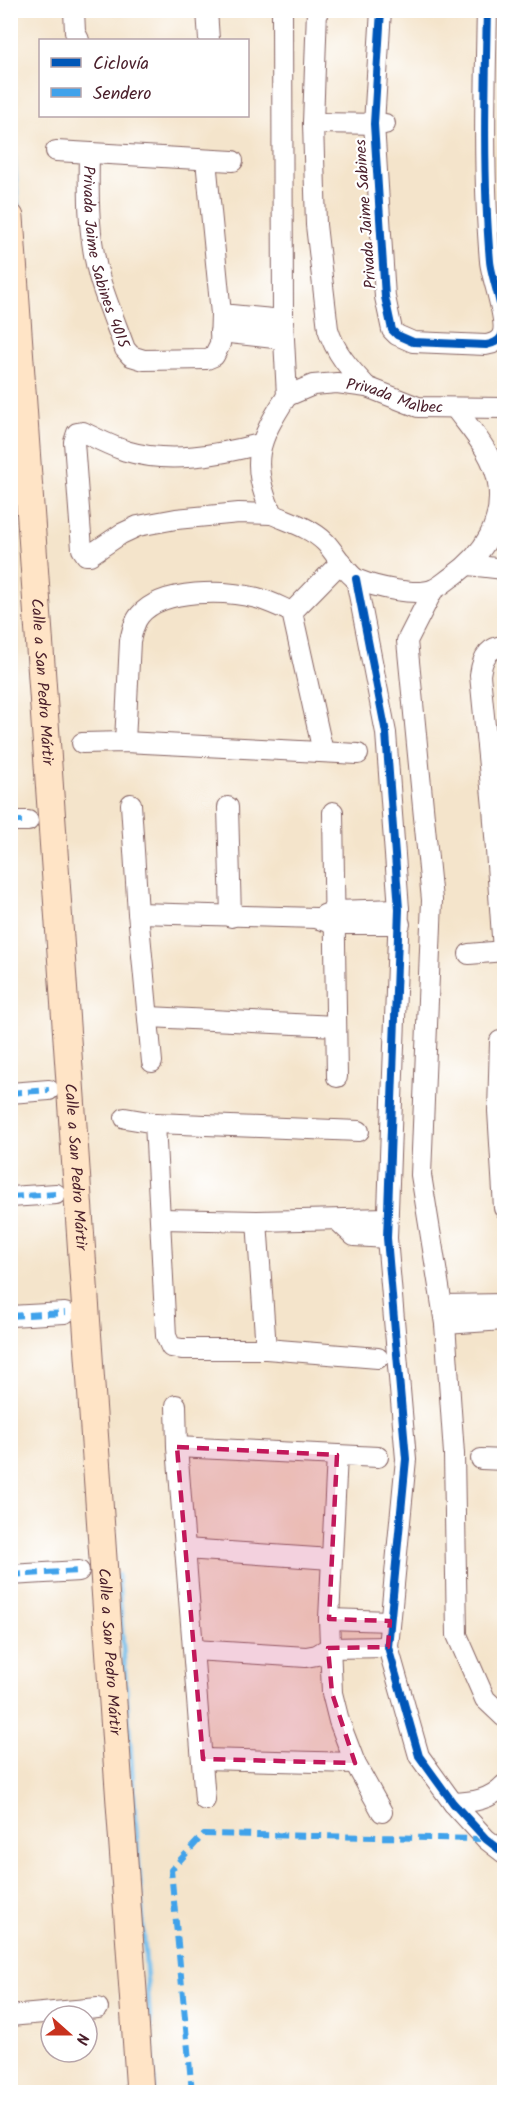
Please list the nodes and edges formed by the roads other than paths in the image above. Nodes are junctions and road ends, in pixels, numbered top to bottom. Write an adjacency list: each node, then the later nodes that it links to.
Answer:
1 (74, 10): 8 (street)
2 (207, 10): 9 (street)
3 (282, 10): 18 (street)
4 (317, 10): 10 (street)
5 (381, 10): 11 (street, Privada Jaime Sabines)
6 (391, 10): 11 (street, Privada Jaime Sabines)
7 (487, 10): 11 (street, Privada Jaime Sabines)
8 (78, 39)
9 (208, 39)
10 (313, 123): 11 (street, Privada Jaime Sabines); 19 (street)
11 (381, 124)
12 (56, 151): 13 (street, Privada Jaime Sabines 4015)
13 (89, 153): 14 (street, Privada Jaime Sabines 4015); 17 (street, Privada Jaime Sabines 4015)
14 (206, 160): 15 (street, Privada Jaime Sabines 4015); 17 (street, Privada Jaime Sabines 4015)
15 (233, 161)
16 (11, 230): 94 (main road, Calle a San Pedro Mártir)
17 (220, 323): 18 (street)
18 (283, 330): 20 (street)
19 (367, 387): 20 (street, Privada Malbec); 21 (street, Privada Malbec)
20 (287, 396): 23 (street)
21 (455, 408): 22 (street, Privada Malbec); 26 (street)
22 (504, 408)
23 (260, 444): 24 (street); 24 (street)
24 (272, 514): 25 (street)
25 (341, 562): 28 (street); 30 (street)
26 (469, 565): 27 (street); 29 (street)
27 (504, 568)
28 (356, 579): 29 (street); 40 (street)
29 (433, 590): 64 (street)
30 (292, 612): 32 (street); 34 (street)
31 (504, 646): 43 (street)
32 (125, 742): 33 (street); 34 (street)
33 (82, 743)
34 (322, 752): 35 (street)
35 (358, 754)
36 (131, 804): 39 (street)
37 (228, 807): 41 (street)
38 (333, 812): 42 (street)
39 (138, 913): 41 (street); 45 (street)
40 (399, 916): 42 (street); 61 (street)
41 (231, 917): 42 (street)
42 (328, 918): 46 (street)
43 (503, 951): 44 (street)
44 (469, 954)
45 (148, 1017): 46 (street); 48 (street)
46 (336, 1026): 50 (street)
47 (500, 1041): 49 (street)
48 (152, 1062)
49 (502, 1063): 58 (street)
50 (337, 1077)
51 (49, 1090): 52 (street)
52 (10, 1093)
53 (125, 1118): 54 (street)
54 (155, 1123): 55 (street); 59 (street)
55 (359, 1131)
56 (56, 1194): 57 (street)
57 (10, 1197)
58 (504, 1208)
59 (161, 1219): 60 (street); 67 (street)
60 (257, 1221): 61 (street); 67 (street)
61 (387, 1228): 80 (street)
62 (504, 1304): 64 (street)
63 (65, 1313): 65 (street)
64 (444, 1315): 66 (street); 84 (street)
65 (10, 1316)
66 (504, 1320)
67 (266, 1350): 68 (street)
68 (378, 1358)
69 (176, 1405): 70 (street)
70 (177, 1447): 71 (street); 75 (street)
71 (338, 1455): 72 (street); 76 (street)
72 (378, 1457)
73 (481, 1458): 74 (street)
74 (504, 1460)
75 (185, 1549): 76 (street); 83 (street)
76 (331, 1559): 79 (street)
77 (79, 1571): 78 (street)
78 (10, 1575)
79 (329, 1619): 80 (street); 82 (street)
80 (390, 1621): 81 (street)
81 (388, 1647): 82 (street); 89 (street)
82 (329, 1648): 83 (street); 86 (street)
83 (194, 1650): 85 (street)
84 (504, 1717)
85 (203, 1759): 86 (street); 88 (street)
86 (355, 1763): 90 (street)
87 (504, 1785): 89 (street)
88 (205, 1800)
89 (453, 1803): 91 (street)
90 (382, 1812)
91 (504, 1853)
92 (39, 2013): 93 (street)
93 (10, 2016)
94 (141, 2092)

